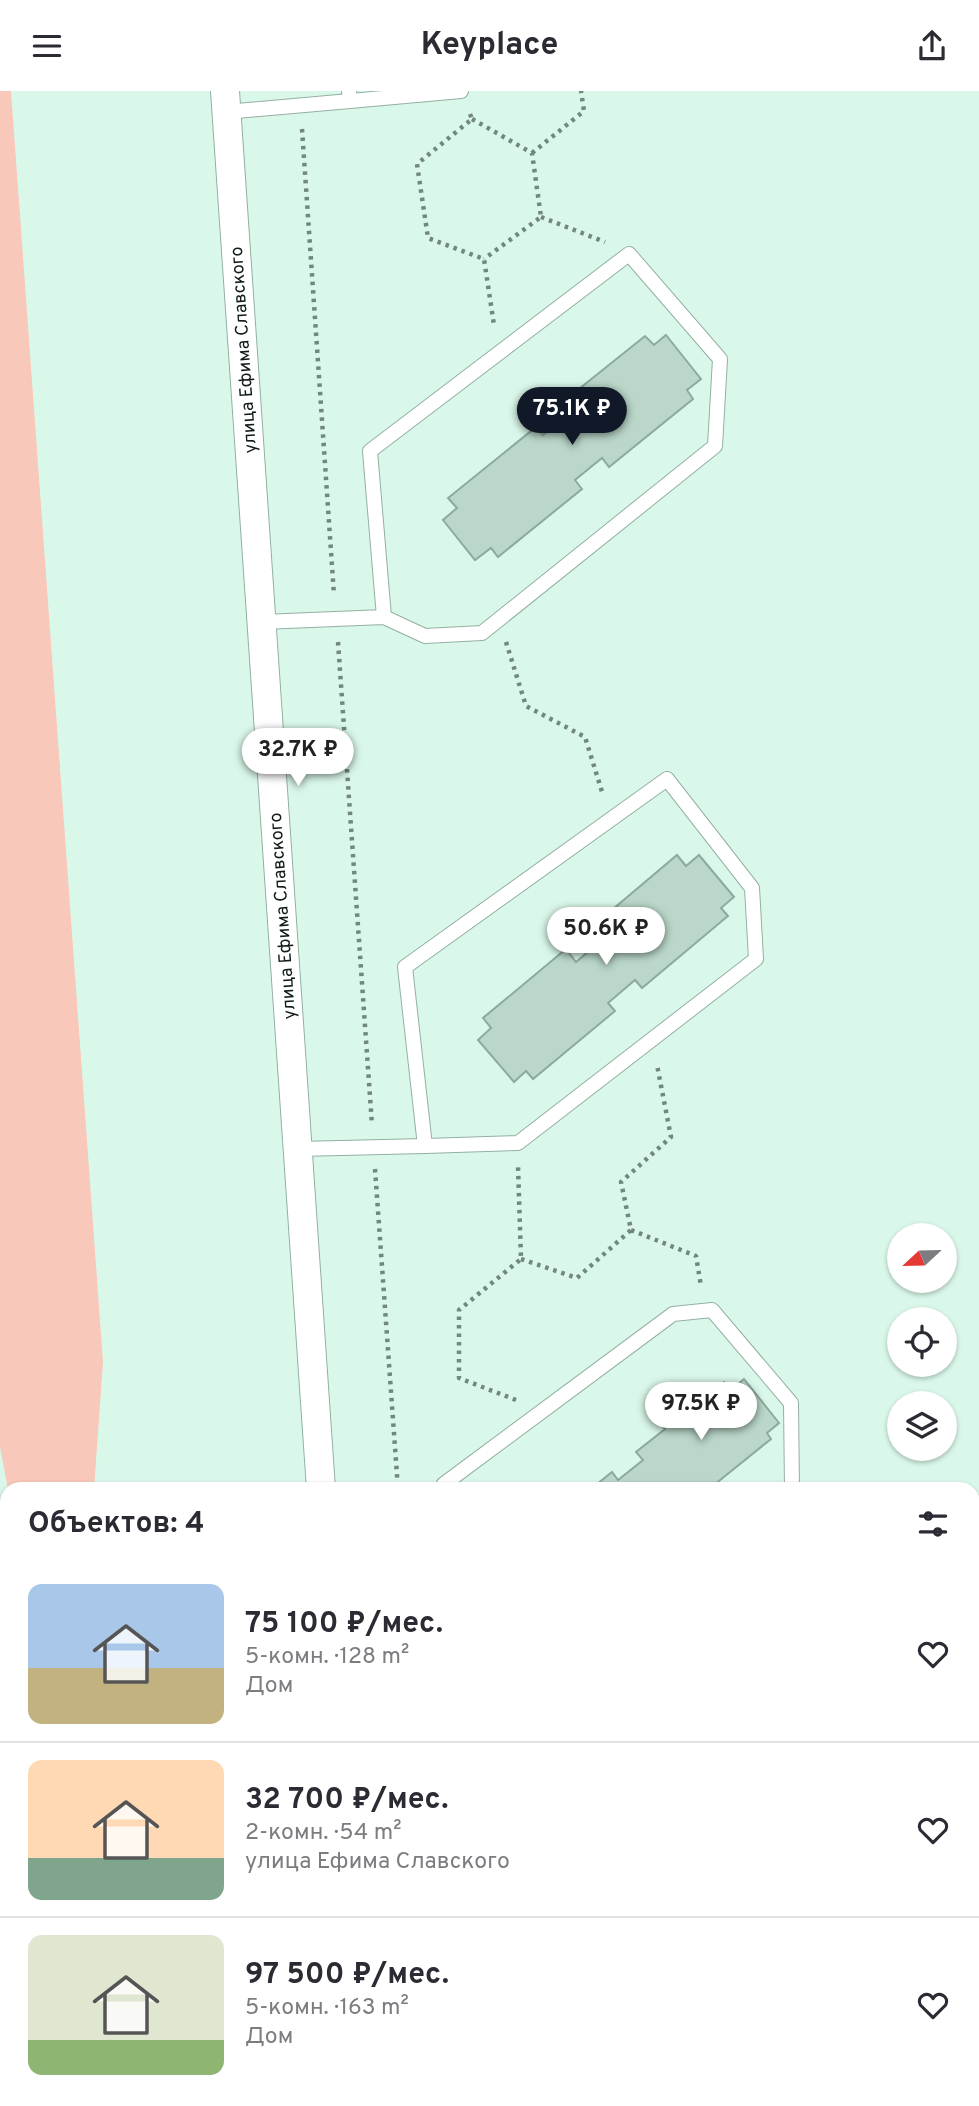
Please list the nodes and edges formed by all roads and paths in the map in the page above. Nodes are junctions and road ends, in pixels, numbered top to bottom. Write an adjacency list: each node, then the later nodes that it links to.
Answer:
1 (460, 91): 3 (lane); 6 (path)
2 (581, 91): 7 (path)
3 (349, 96): 5 (lane)
4 (226, 102): 5 (lane); 15 (street, улица Ефима Славского)
5 (300, 106): 13 (path)
6 (472, 120): 7 (path); 10 (path)
7 (531, 153): 8 (path)
8 (541, 217): 9 (path); 10 (path)
9 (629, 254): 11 (lane); 14 (lane)
10 (484, 259): 11 (path)
11 (499, 353): 12 (lane)
12 (384, 617): 13 (lane); 14 (lane)
13 (336, 619): 15 (lane); 20 (path)
14 (499, 619): 16 (path)
15 (262, 622): 21 (street, улица Ефима Славского)
16 (611, 819): 17 (lane); 19 (lane)
17 (652, 1039): 18 (lane); 22 (path)
18 (518, 1143): 19 (lane); 23 (path)
19 (425, 1146): 20 (lane)
20 (374, 1147): 21 (lane); 27 (path)
21 (298, 1149): 26 (street, улица Ефима Славского)
22 (631, 1230): 23 (path); 24 (path)
23 (521, 1259): 25 (path)
24 (704, 1311): 25 (lane); 29 (lane)
25 (543, 1411): 28 (lane)
26 (321, 1482)
27 (398, 1482)
28 (447, 1482)
29 (792, 1482)

